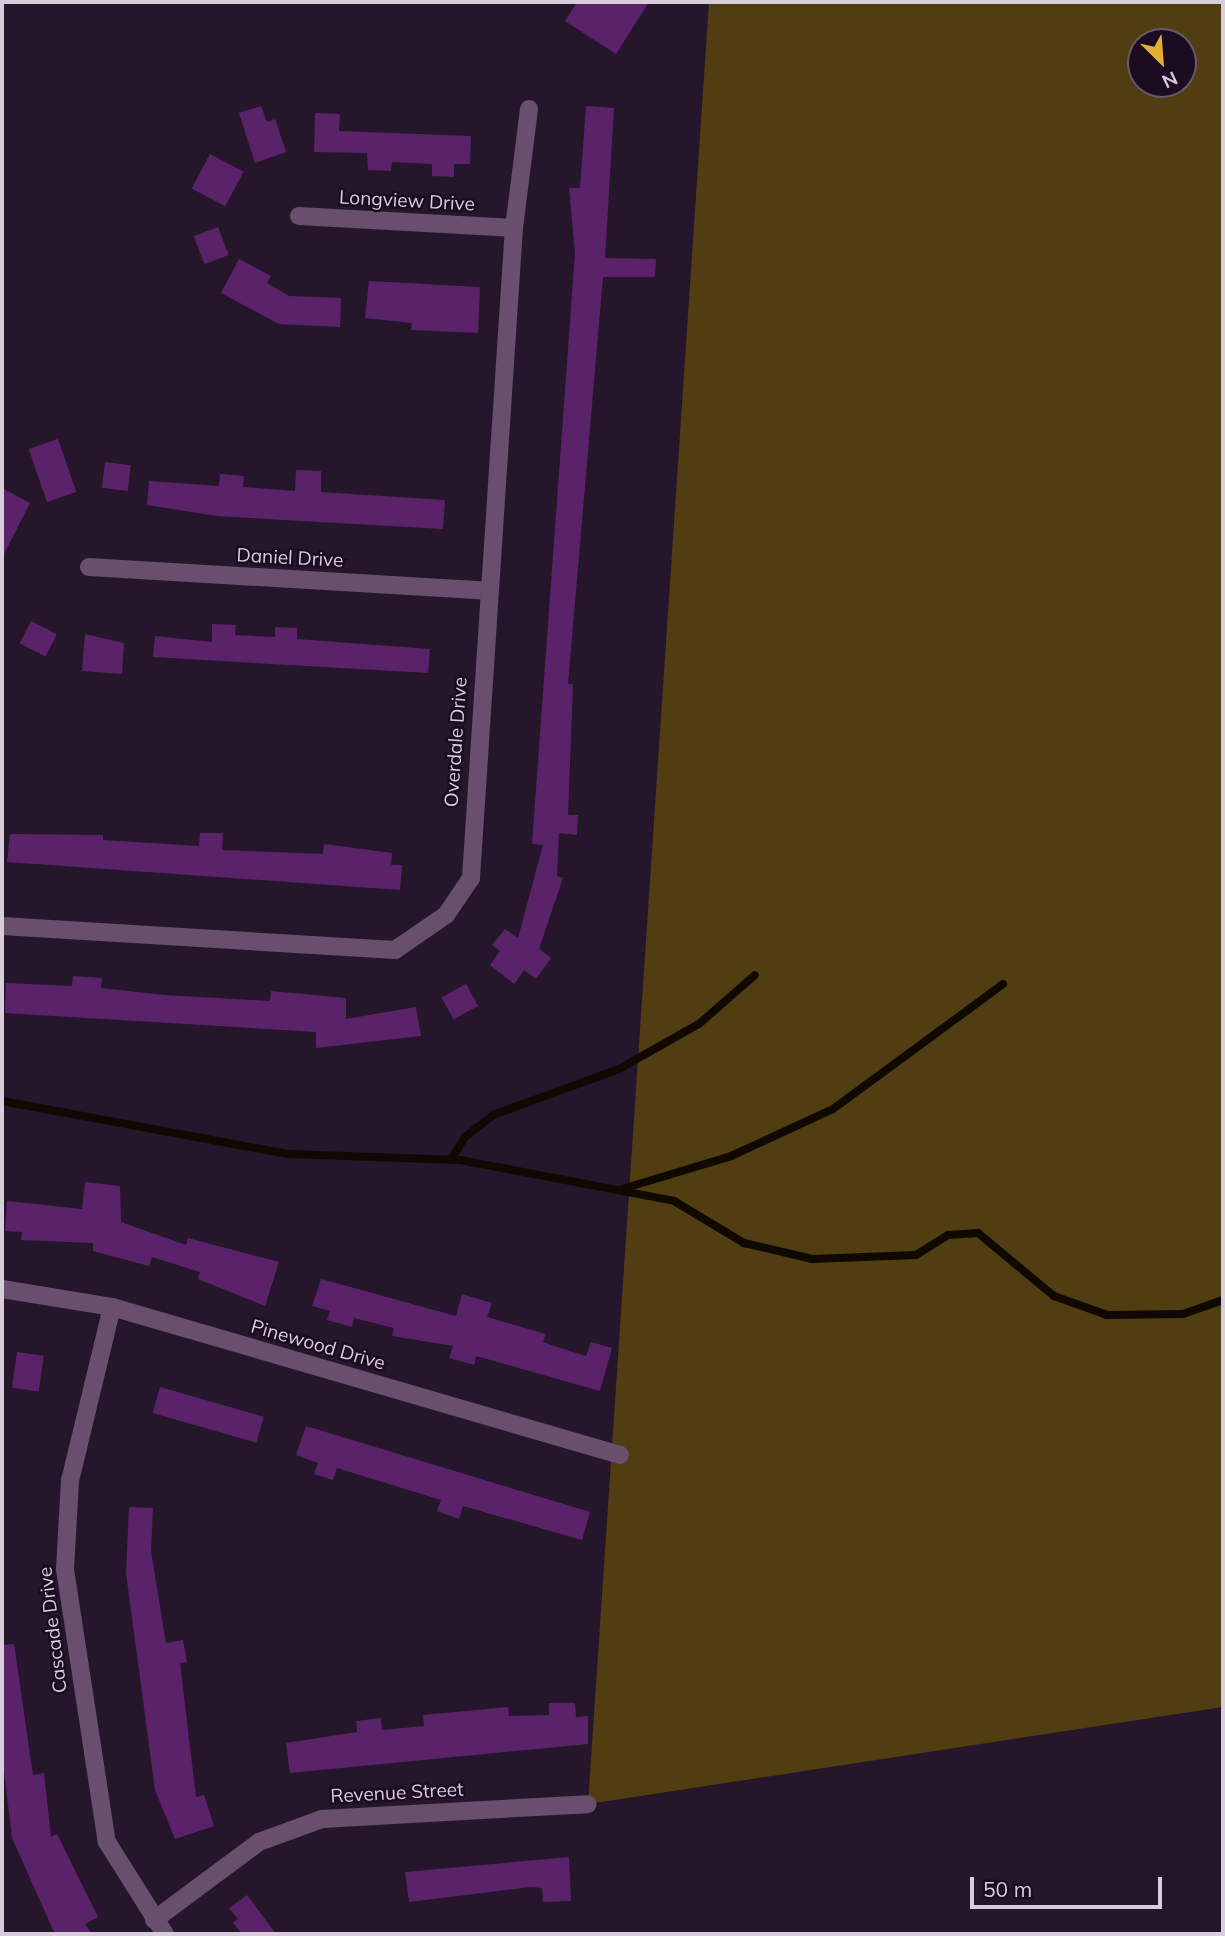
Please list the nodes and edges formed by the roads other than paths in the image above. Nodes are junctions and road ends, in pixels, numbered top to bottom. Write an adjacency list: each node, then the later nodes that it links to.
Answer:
1 (528, 109): 3 (street, Overdale Drive)
2 (299, 216): 3 (street, Longview Drive)
3 (513, 228): 5 (street, Overdale Drive)
4 (89, 567): 5 (street, Daniel Drive)
5 (488, 591): 6 (street, Overdale Drive)
6 (2, 926)
7 (2, 1289): 8 (street, Pinewood Drive)
8 (112, 1307): 9 (street, Pinewood Drive); 11 (street, Cascade Drive)
9 (620, 1455)
10 (588, 1804): 11 (street, Revenue Street)
11 (154, 1920): 12 (street, Cascade Drive)
12 (165, 1934)

